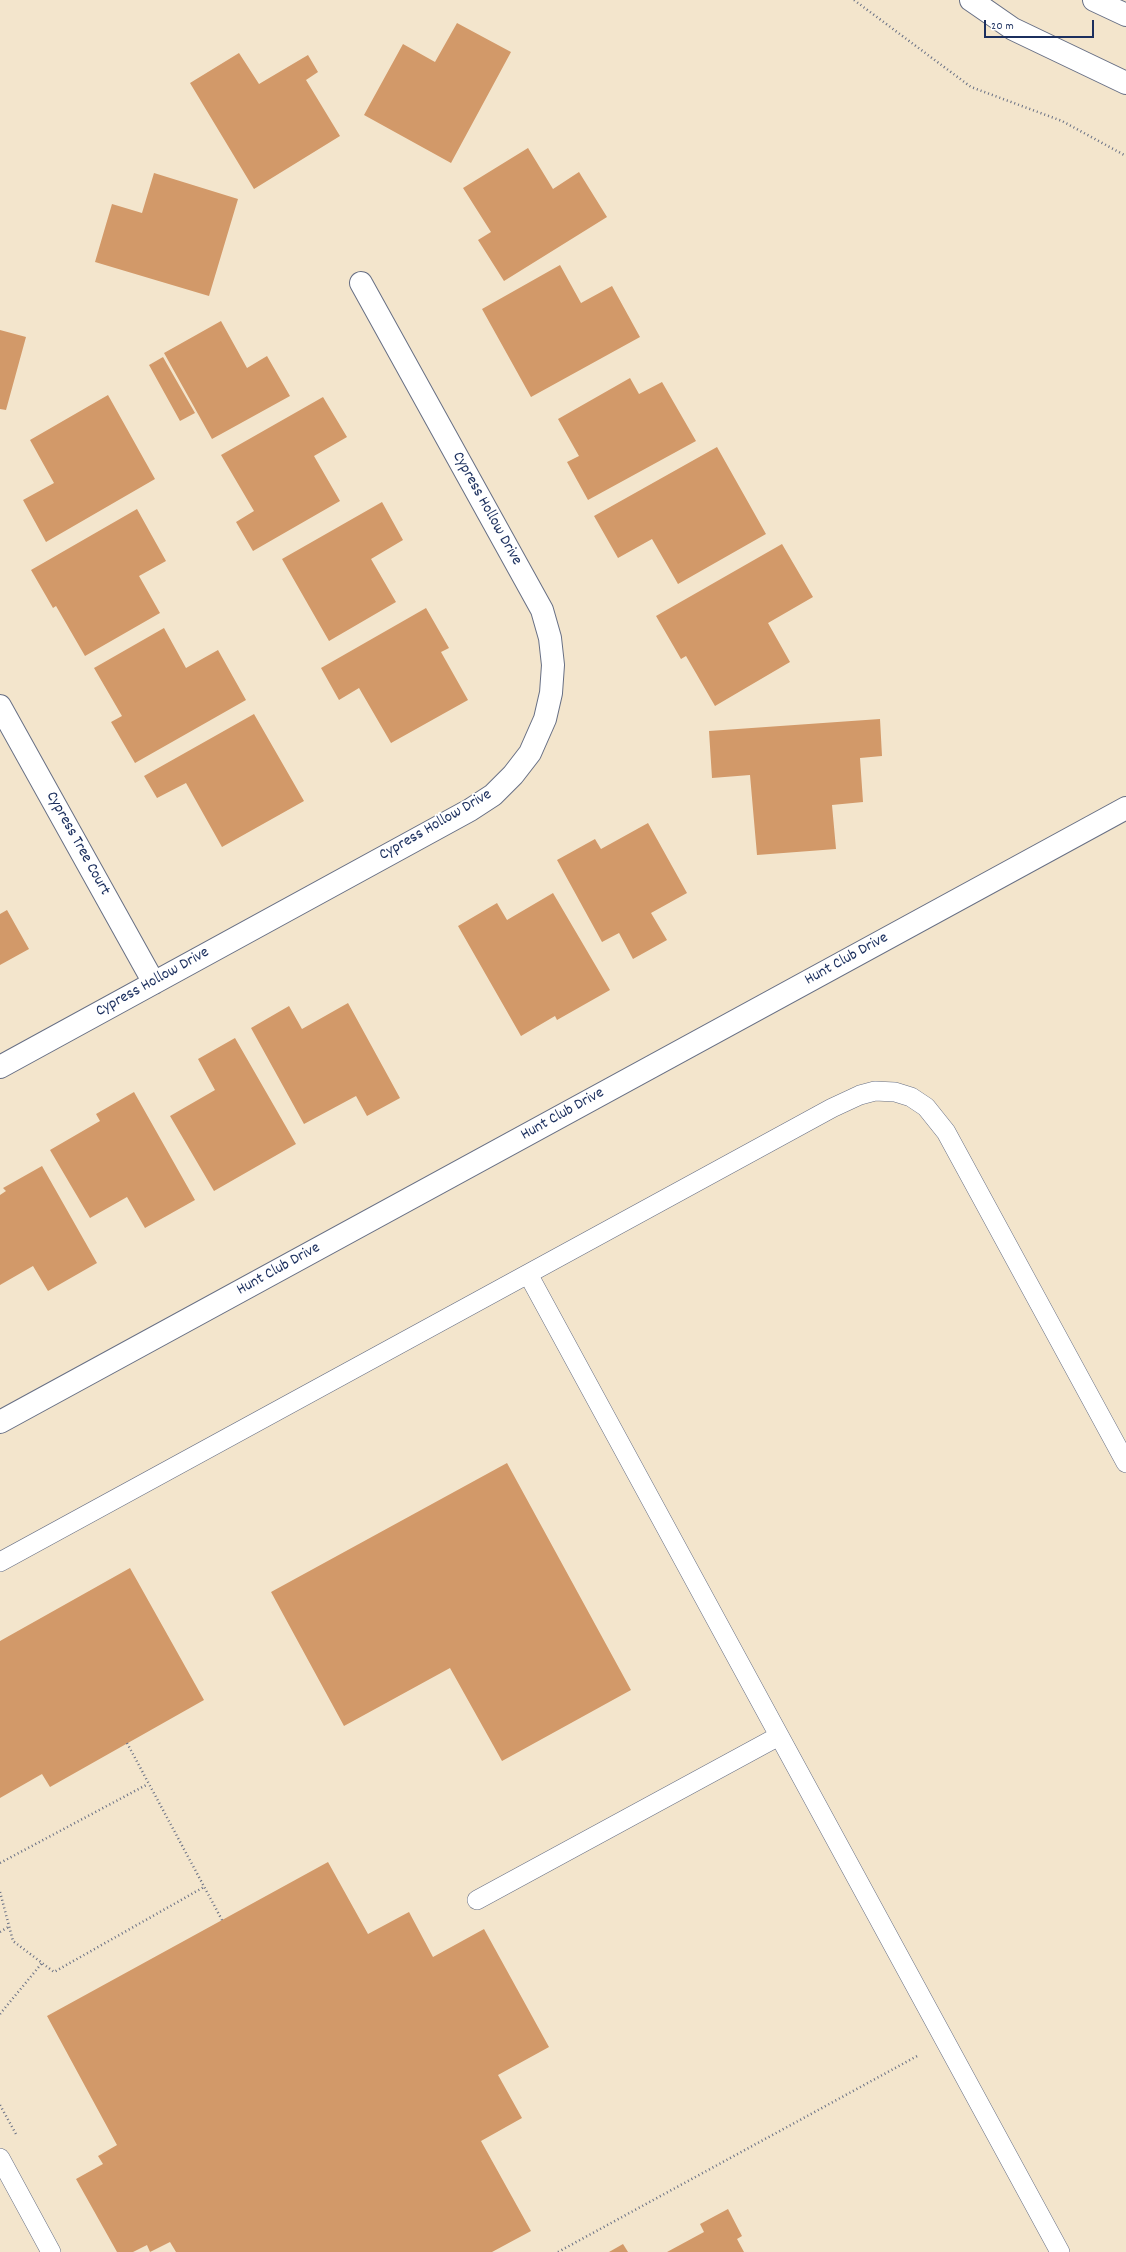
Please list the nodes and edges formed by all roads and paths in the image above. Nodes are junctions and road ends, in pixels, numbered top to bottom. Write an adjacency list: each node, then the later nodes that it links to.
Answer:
1 (854, 0): 6 (path)
2 (971, 0): 5 (street)
3 (1094, 0): 4 (street)
4 (1126, 15)
5 (1126, 83)
6 (1126, 156)
7 (361, 283): 10 (street, Cypress Hollow Drive)
8 (0, 706): 10 (street, Cypress Tree Court)
9 (1126, 808): 13 (street, Hunt Club Drive)
10 (154, 983): 11 (street, Cypress Hollow Drive)
11 (0, 1067)
12 (528, 1274): 14 (lane); 15 (lane); 16 (lane)
13 (0, 1422)
14 (1126, 1463)
15 (0, 1562)
16 (779, 1736): 22 (lane); 28 (lane)
17 (127, 1743): 18 (path)
18 (148, 1784): 19 (path); 20 (path)
19 (0, 1863)
20 (204, 1887): 23 (path); 26 (path)
21 (0, 1892): 24 (path)
22 (477, 1900)
23 (222, 1920)
24 (10, 1926): 25 (path); 26 (path)
25 (0, 1932)
26 (42, 1963): 27 (path)
27 (0, 2014)
28 (945, 2040): 31 (path); 32 (lane)
29 (0, 2158): 30 (lane)
30 (51, 2252)
31 (558, 2252)
32 (1060, 2252)

